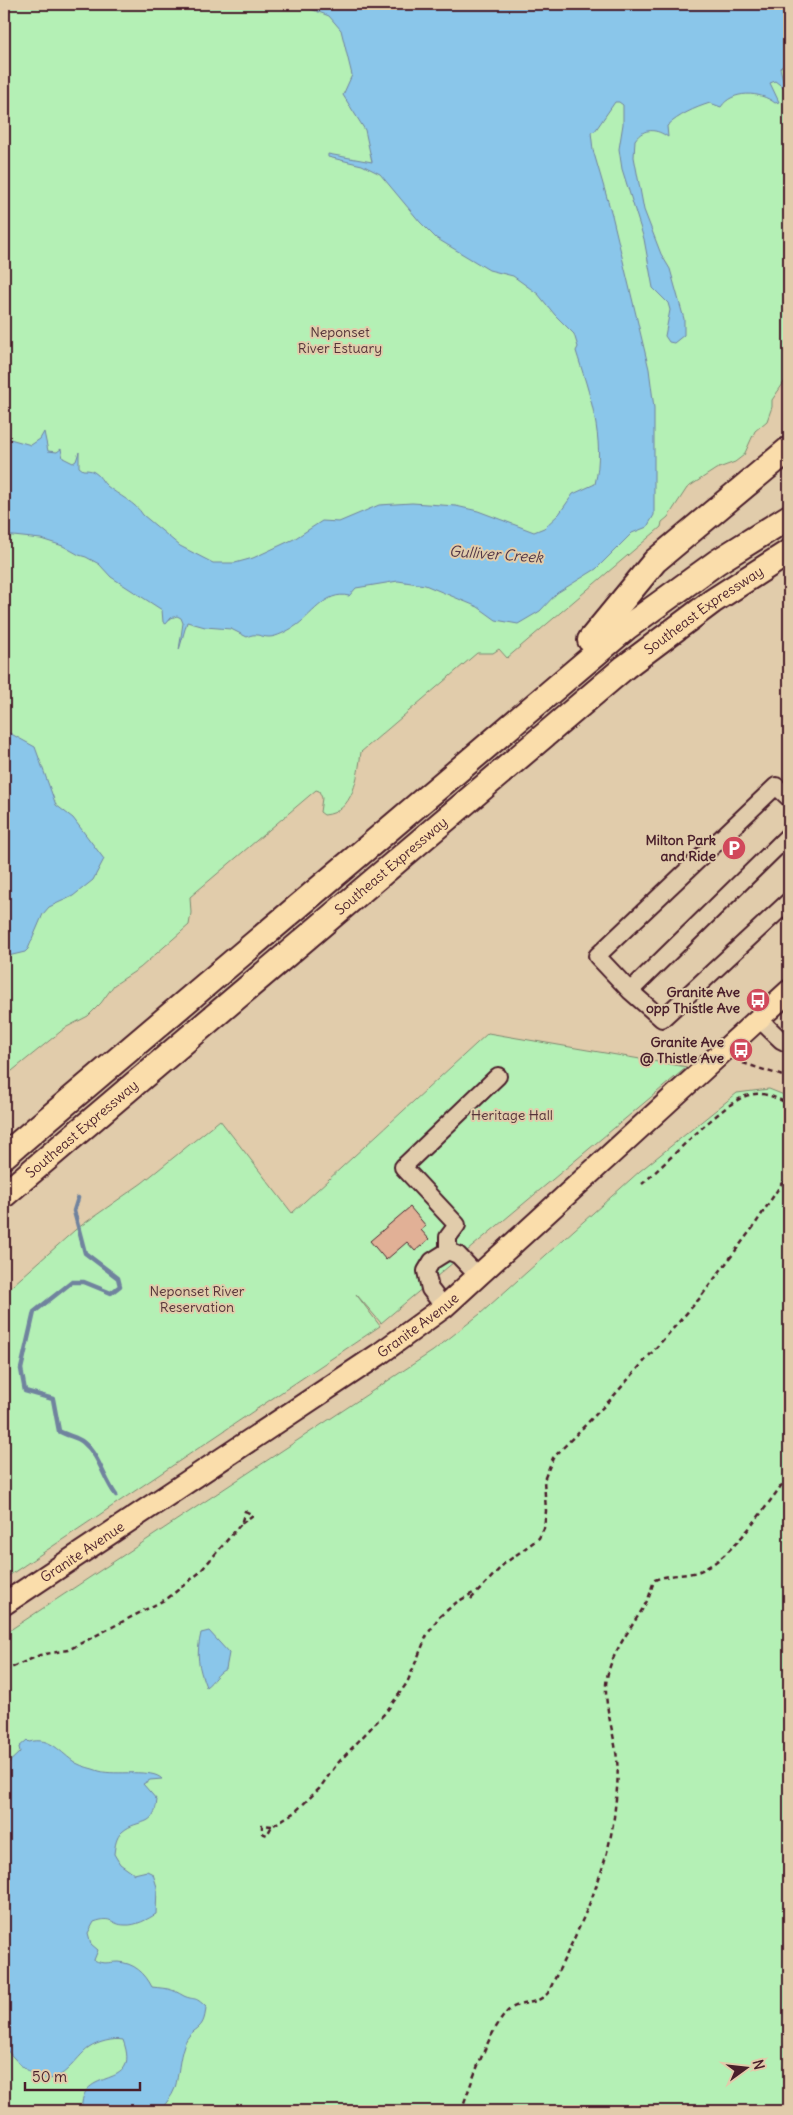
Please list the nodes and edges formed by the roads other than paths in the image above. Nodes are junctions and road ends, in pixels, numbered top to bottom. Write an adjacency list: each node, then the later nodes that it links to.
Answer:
1 (789, 449): 6 (highway)
2 (789, 501): 6 (highway)
3 (789, 517): 16 (highway)
4 (789, 537): 17 (highway)
5 (789, 552): 18 (highway, Southeast Expressway)
6 (590, 640): 15 (highway)
7 (789, 798): 10 (street)
8 (789, 835): 10 (street)
9 (789, 902): 10 (street)
10 (630, 991)
11 (789, 991): 12 (main road, Granite Avenue)
12 (759, 1019): 13 (street); 20 (main road, Granite Avenue)
13 (789, 1044)
14 (498, 1076): 19 (street)
15 (4, 1136)
16 (4, 1156)
17 (4, 1178)
18 (4, 1195)
19 (448, 1251): 20 (street); 21 (street)
20 (479, 1277): 21 (main road, Granite Avenue)
21 (444, 1307): 22 (main road, Granite Avenue)
22 (4, 1604)

